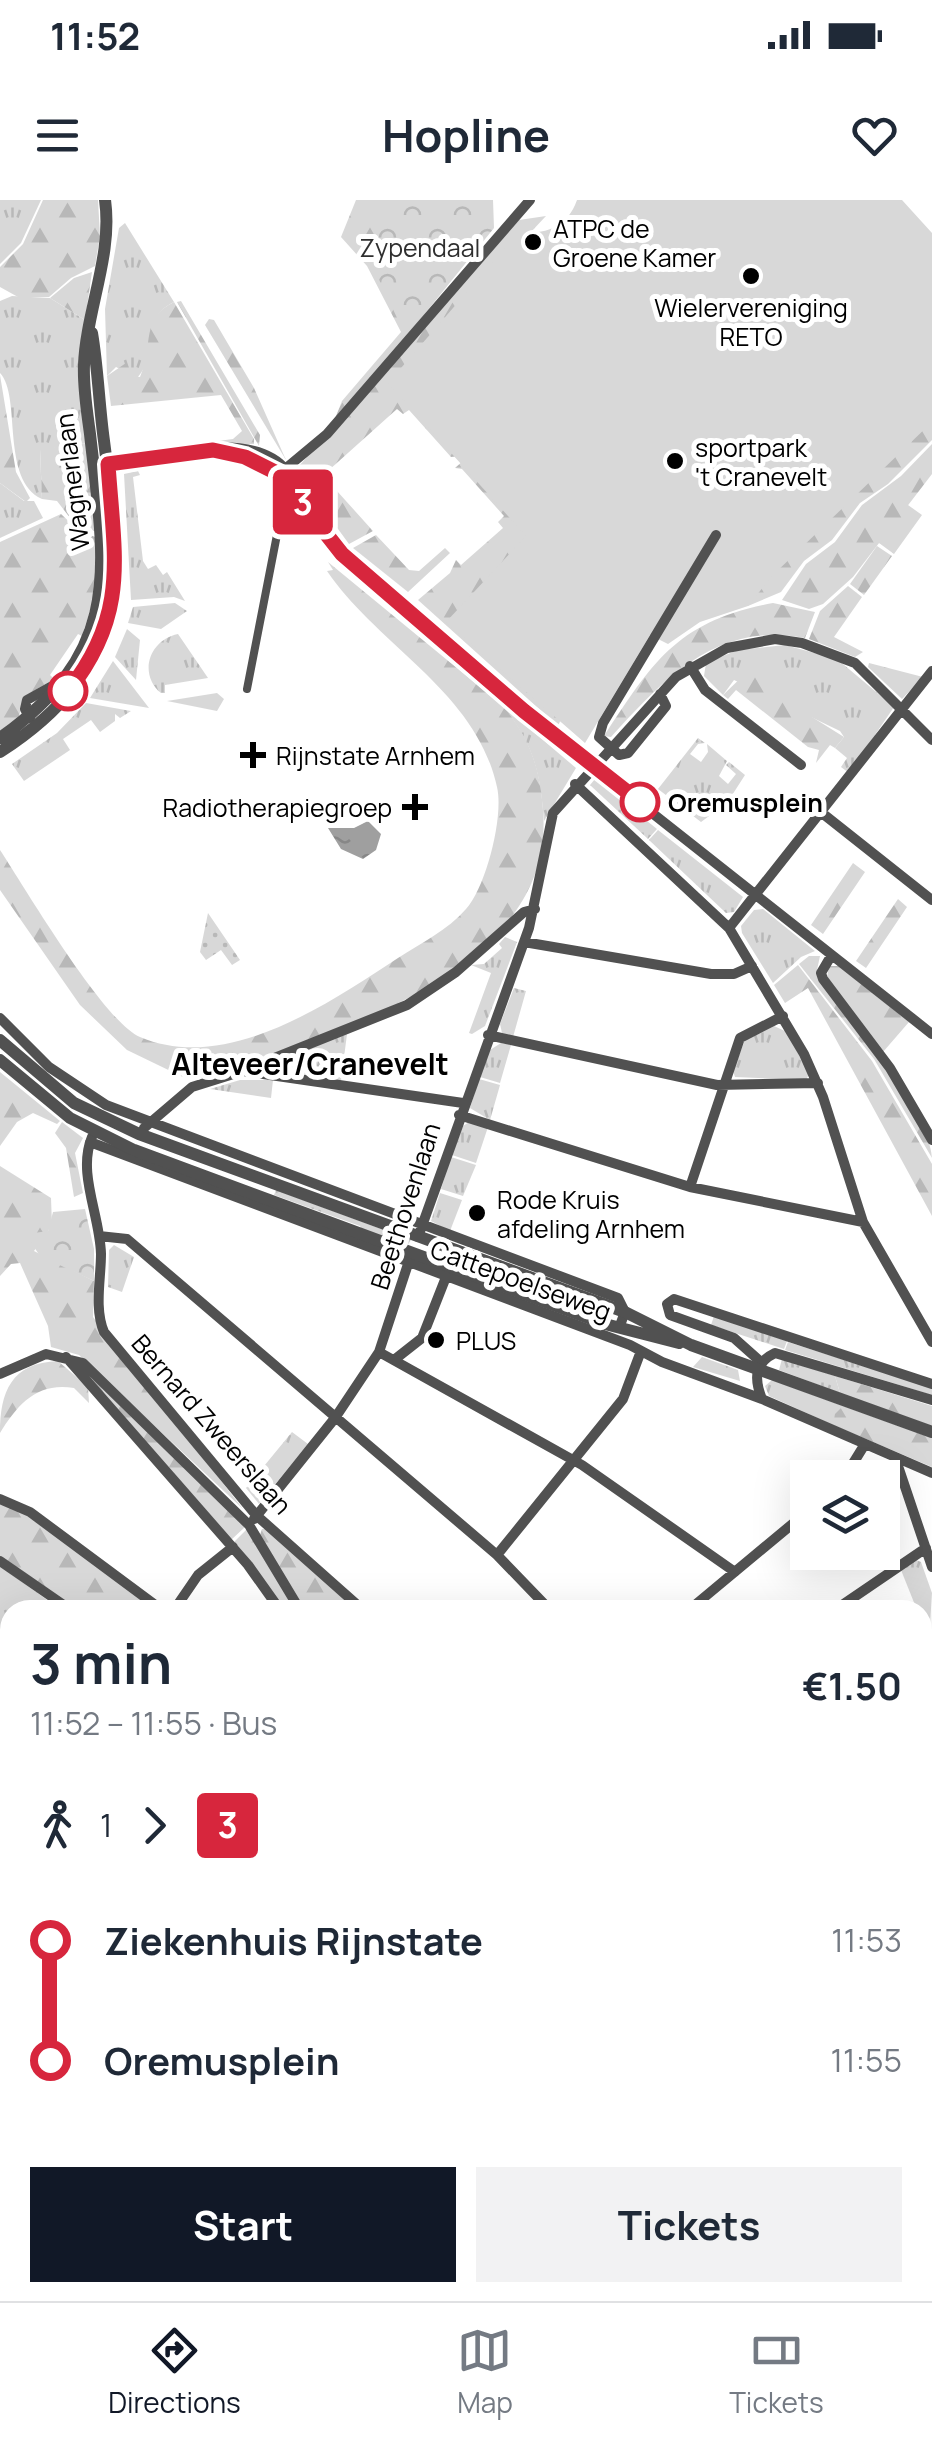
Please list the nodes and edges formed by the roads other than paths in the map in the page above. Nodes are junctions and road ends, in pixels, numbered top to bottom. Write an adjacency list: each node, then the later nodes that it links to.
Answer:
1 (104, 200): 3 (street, Wagnerlaan)
2 (530, 200): 4 (street)
3 (100, 465): 4 (street); 11 (street, Wagnerlaan); 11 (street, Wagnerlaan)
4 (282, 472): 16 (street)
5 (282, 509): 9 (street)
6 (716, 534): 14 (street)
7 (690, 666): 10 (street); 14 (street, Beethovenlaan); 17 (street)
8 (932, 671): 10 (street)
9 (247, 689)
10 (903, 710): 12 (street); 19 (street)
11 (32, 720): 13 (street, Wagnerlaan); 15 (street, Wagnerlaan)
12 (930, 733)
13 (0, 738)
14 (608, 750): 16 (street, Beethovenlaan)
15 (0, 752)
16 (593, 765): 18 (street, Beethovenlaan); 20 (street)
17 (801, 765)
18 (575, 784): 22 (street, Beethovenlaan); 23 (street)
19 (822, 813): 20 (street); 21 (street)
20 (756, 895): 23 (street); 25 (street)
21 (932, 900)
22 (535, 909): 24 (street, Beethovenlaan); 33 (street)
23 (729, 928): 26 (street)
24 (524, 942): 26 (street); 30 (street, Beethovenlaan)
25 (831, 956): 29 (street); 40 (street)
26 (752, 966): 27 (street)
27 (783, 1016): 34 (street); 35 (street)
28 (0, 1018): 38 (street, Cattepoelseweg)
29 (932, 1034)
30 (488, 1036): 34 (street); 36 (street, Beethovenlaan)
31 (0, 1040): 37 (street, Cattepoelseweg)
32 (0, 1060): 39 (street, Cattepoelseweg)
33 (243, 1070): 36 (street); 38 (street)
34 (724, 1082): 35 (street); 42 (street)
35 (818, 1084): 43 (street)
36 (461, 1108): 42 (street); 44 (street, Beethovenlaan)
37 (100, 1117): 38 (street, Cattepoelseweg); 39 (street, Bernard Zweerslaan)
38 (144, 1129): 41 (street); 44 (street, Cattepoelseweg)
39 (92, 1137): 41 (street, Cattepoelseweg); 45 (street, Bernard Zweerslaan); 46 (street, Cattepoelseweg)
40 (932, 1140)
41 (134, 1150): 46 (street, Cattepoelseweg)
42 (690, 1187): 43 (street)
43 (862, 1222): 50 (street)
44 (420, 1231): 46 (street, Beethovenlaan); 48 (street, Cattepoelseweg); 48 (street, Cattepoelseweg)
45 (99, 1236): 62 (street); 70 (street, Bernard Zweerslaan)
46 (410, 1257): 47 (street, Cattepoelseweg); 49 (street, Cattepoelseweg); 53 (street, Beethovenlaan)
47 (446, 1277): 52 (street, Cattepoelseweg); 55 (street)
48 (625, 1312): 49 (street, Cattepoelseweg); 51 (street, Cattepoelseweg)
49 (619, 1328): 51 (street, Cattepoelseweg)
50 (932, 1342)
51 (691, 1345): 56 (street, Cattepoelseweg)
52 (641, 1351): 60 (street, Cattepoelseweg); 66 (street)
53 (379, 1352): 55 (street); 62 (street, Beethovenlaan)
54 (65, 1356): 57 (street); 70 (street); 72 (street)
55 (394, 1360): 66 (street)
56 (760, 1366): 58 (street, Cattepoelseweg); 60 (street); 61 (street, Cattepoelseweg); 63 (street, Cattepoelseweg)
57 (1, 1373): 59 (street)
58 (932, 1384)
59 (0, 1388)
60 (762, 1399): 64 (street, Cattepoelseweg)
61 (932, 1400)
62 (335, 1418): 70 (street, Beethovenlaan); 74 (street)
63 (932, 1432)
64 (865, 1444): 65 (street, Cattepoelseweg); 67 (street)
65 (895, 1457): 68 (street, Cattepoelseweg); 73 (street)
66 (574, 1460): 74 (street); 77 (street)
67 (855, 1460)
68 (932, 1473)
69 (0, 1499): 79 (street)
70 (253, 1520): 82 (street); 83 (street, Bernard Zweerslaan)
71 (790, 1526): 77 (street)
72 (233, 1547): 80 (street); 81 (street)
73 (926, 1548): 76 (street); 86 (street)
74 (497, 1555): 84 (street)
75 (0, 1562): 78 (street)
76 (932, 1568)
77 (735, 1572): 85 (street)
78 (55, 1600)
79 (149, 1600)
80 (181, 1600)
81 (273, 1600)
82 (295, 1600)
83 (351, 1600)
84 (540, 1600)
85 (700, 1600)
86 (850, 1600)

